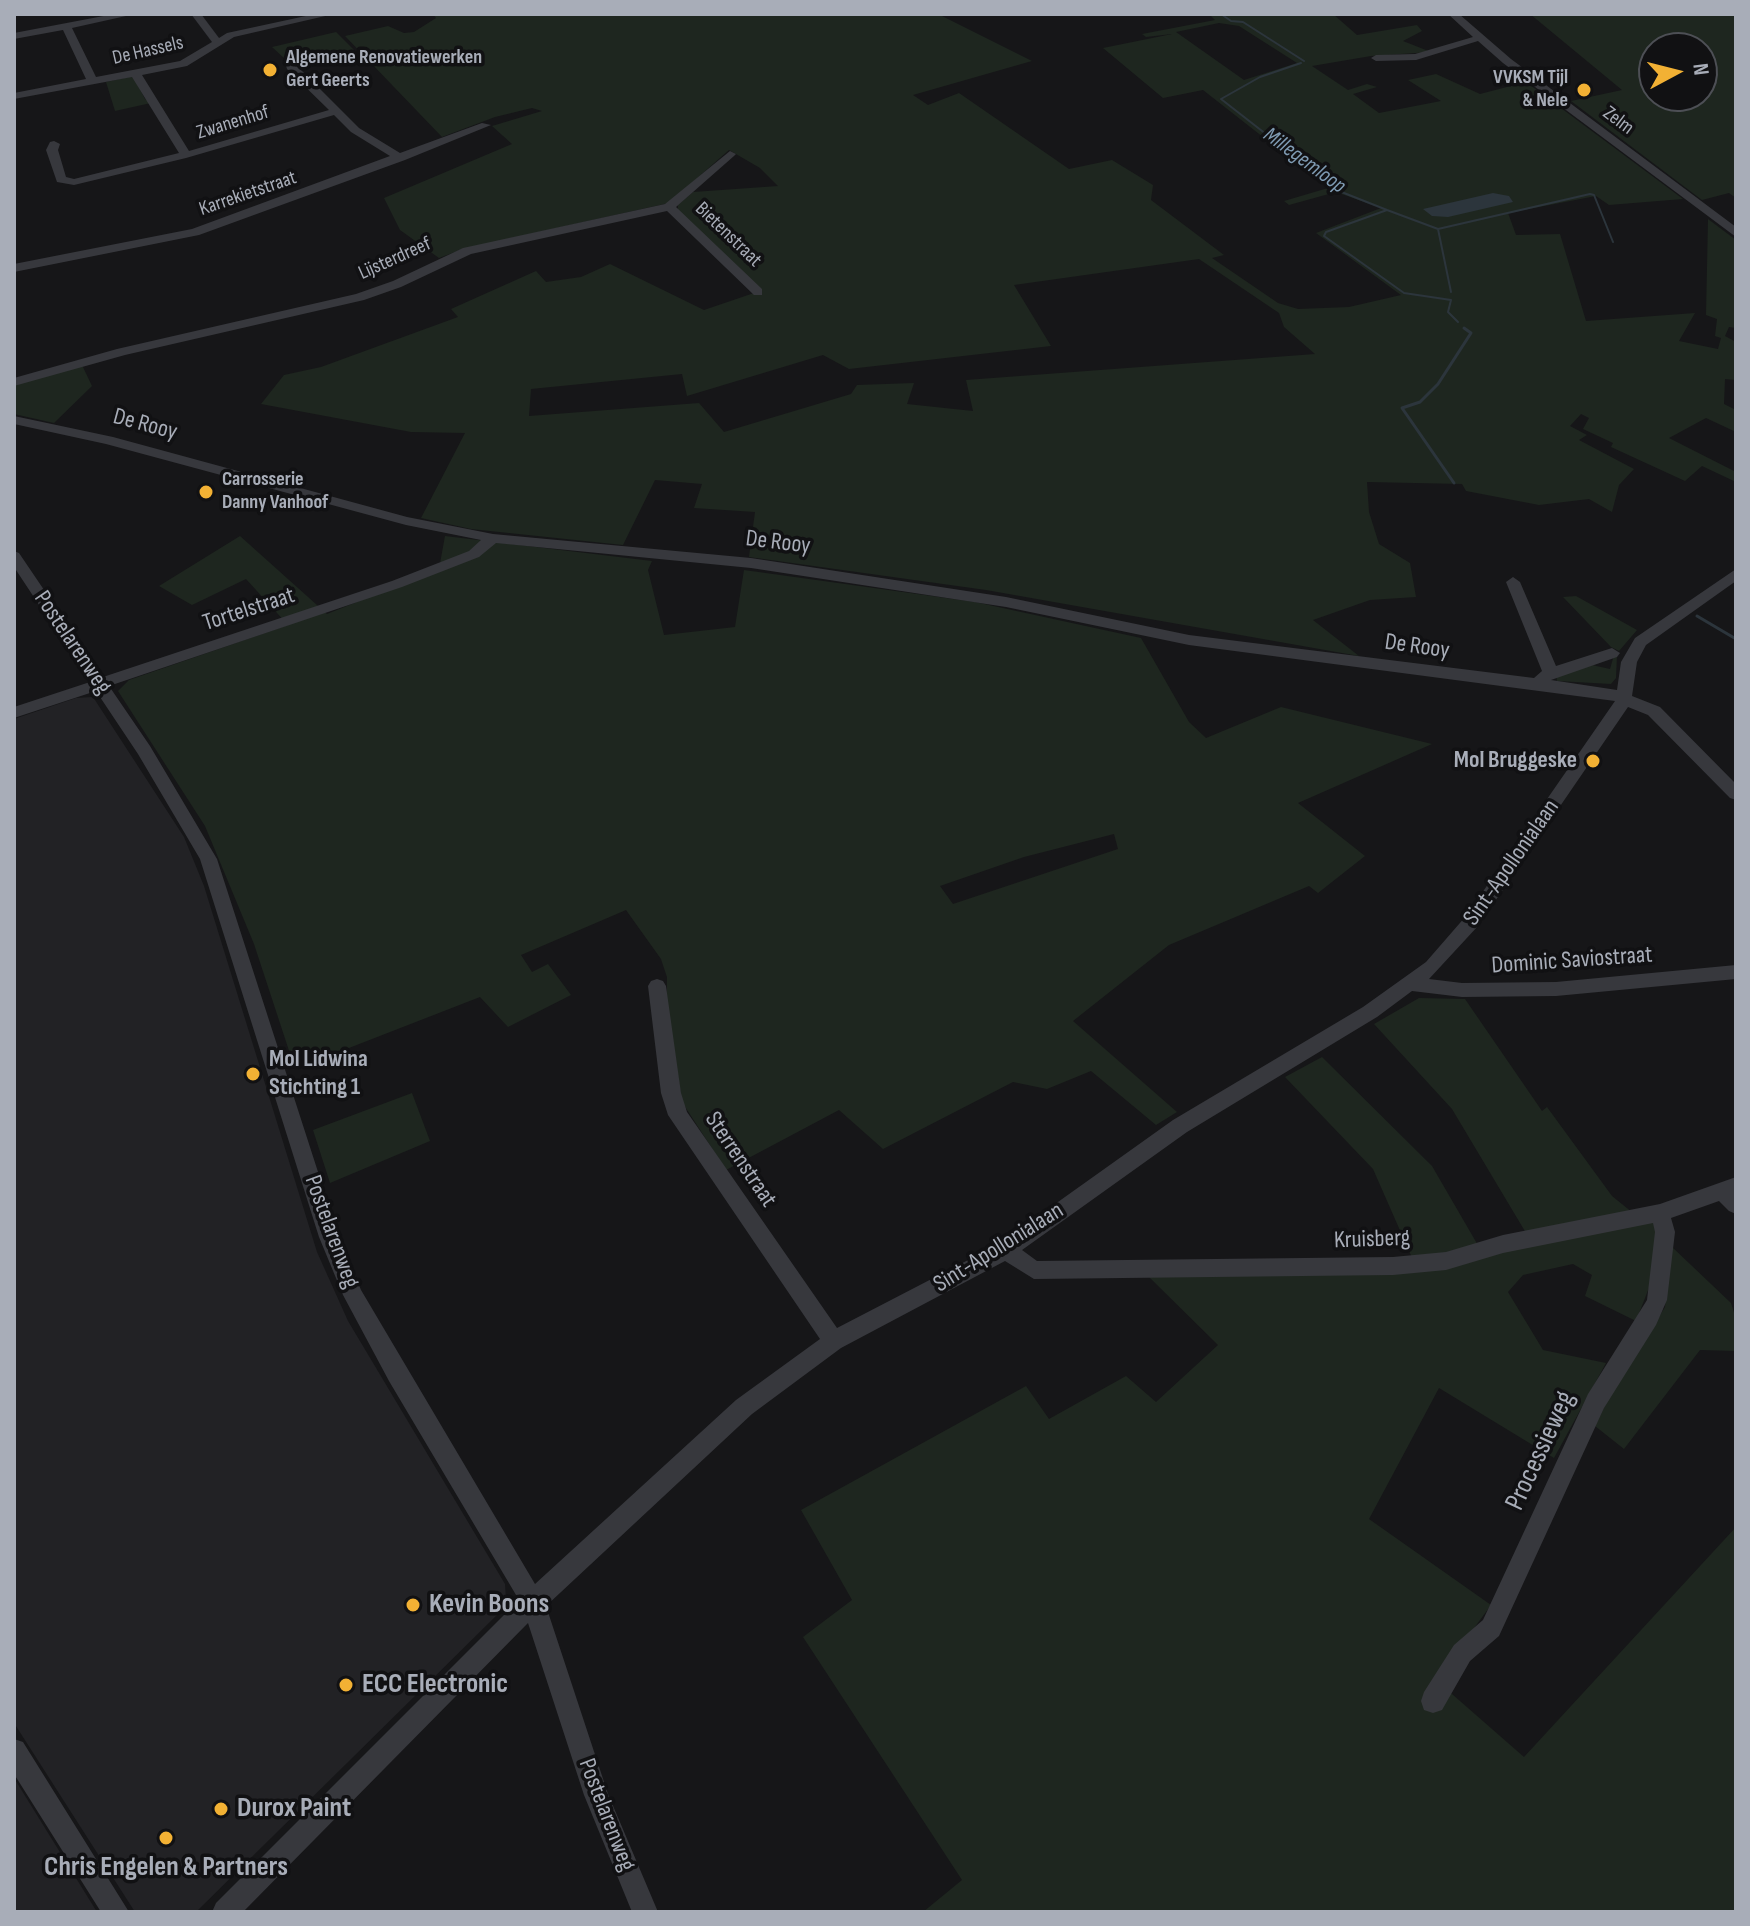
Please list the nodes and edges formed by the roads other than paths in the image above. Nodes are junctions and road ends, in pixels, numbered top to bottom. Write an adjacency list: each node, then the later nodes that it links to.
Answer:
1 (130, 14): 5 (street)
2 (196, 14): 8 (street)
3 (325, 14): 8 (street, De Hassels)
4 (1453, 14): 7 (street, Zelm)
5 (66, 26): 6 (street); 12 (street)
6 (14, 36)
7 (1479, 38): 9 (street); 21 (street, Zelm)
8 (216, 41): 11 (street, De Hassels)
9 (1376, 58)
10 (290, 62): 14 (street)
11 (136, 74): 12 (street, De Hassels); 18 (street, Zwanenhof)
12 (93, 82): 13 (street, De Hassels)
13 (14, 96)
14 (337, 111): 18 (street, Zwanenhof); 19 (street)
15 (486, 125): 19 (street, Karrekietstraat)
16 (54, 144): 18 (street, Zwanenhof)
17 (730, 154): 20 (street, Lijsterdreef)
18 (186, 155)
19 (401, 158): 22 (street, Karrekietstraat)
20 (669, 207): 23 (street, Bietenstraat); 24 (street, Lijsterdreef)
21 (1736, 233)
22 (14, 268)
23 (758, 292)
24 (14, 382)
25 (14, 420): 26 (street, De Rooy)
26 (493, 538): 31 (street, De Rooy); 32 (street, Tortelstraat)
27 (14, 556): 32 (street, Postelarenweg)
28 (1736, 574): 33 (street, Sint-Apollonialaan)
29 (1513, 582): 31 (street)
30 (1612, 653): 31 (street, De Rooy)
31 (1546, 680): 33 (street, De Rooy)
32 (100, 685): 34 (street, Tortelstraat); 43 (street, Postelarenweg)
33 (1624, 698): 35 (street, De Rooy); 37 (street, Sint-Apollonialaan)
34 (14, 713)
35 (1736, 794)
36 (1736, 972): 37 (street, Dominic Saviostraat)
37 (1411, 984): 41 (street, Sint-Apollonialaan)
38 (657, 986): 42 (street, Sterrenstraat)
39 (1731, 1194): 40 (street, Kruisberg)
40 (1660, 1213): 41 (street, Kruisberg); 44 (street, Processieweg)
41 (1006, 1250): 42 (street, Sint-Apollonialaan)
42 (834, 1341): 43 (street, Sint-Apollonialaan)
43 (533, 1602): 47 (street, Sint-Apollonialaan); 48 (street, Postelarenweg)
44 (1433, 1701)
45 (14, 1751): 46 (street)
46 (116, 1912)
47 (225, 1912)
48 (645, 1912)

